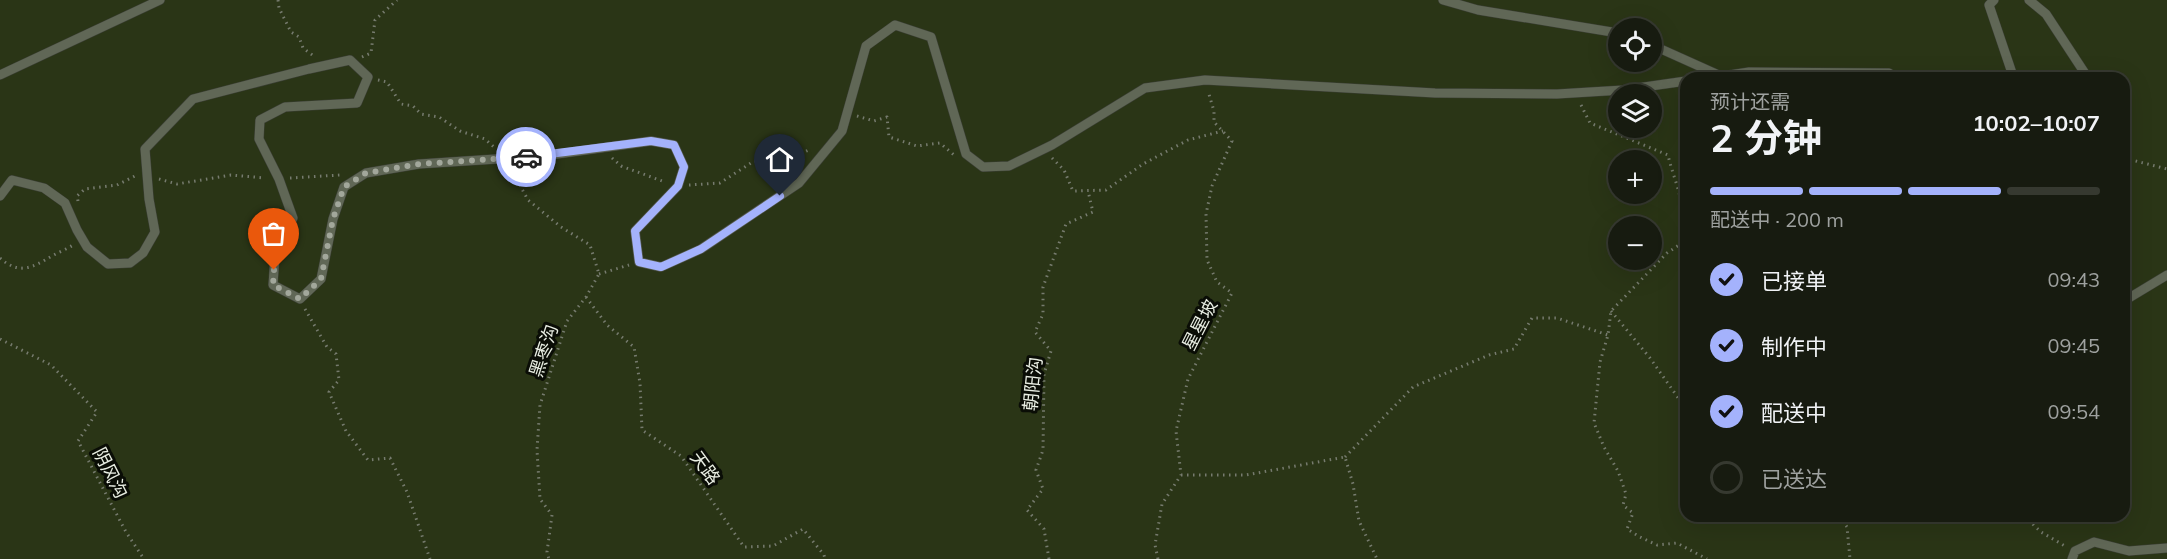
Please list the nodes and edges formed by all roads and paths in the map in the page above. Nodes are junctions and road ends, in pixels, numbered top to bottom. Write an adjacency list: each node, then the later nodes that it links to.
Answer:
1 (160, 0): 14 (lane)
2 (278, 0): 10 (path)
3 (397, 0): 9 (path)
4 (1443, 0): 7 (lane)
5 (1994, 0): 12 (lane)
6 (2030, 0): 13 (lane)
7 (1608, 31)
8 (1662, 49): 11 (lane)
9 (350, 60): 10 (lane); 15 (lane)
10 (326, 66): 29 (lane)
11 (1712, 72)
12 (2012, 72)
13 (2084, 72)
14 (0, 75)
15 (368, 77): 25 (path); 30 (lane)
16 (1205, 80): 18 (lane); 20 (path, 星星坡); 22 (lane)
17 (1680, 82): 18 (lane)
18 (1576, 93): 34 (path)
19 (847, 113): 23 (lane); 24 (path); 24 (lane)
20 (1223, 131): 32 (path); 51 (path, 星星坡)
21 (601, 148): 25 (lane); 31 (path); 31 (lane)
22 (1043, 149): 24 (lane); 32 (path)
23 (828, 150): 31 (path); 40 (lane)
24 (966, 154)
25 (505, 158): 41 (path); 45 (lane)
26 (2130, 160): 27 (path)
27 (2167, 169)
28 (344, 174): 30 (path)
29 (147, 176): 30 (path); 35 (path); 36 (lane)
30 (279, 179): 45 (lane)
31 (678, 186): 40 (lane)
32 (1088, 191): 60 (path, 朝阳沟)
33 (0, 196): 36 (lane)
34 (1680, 196)
35 (79, 203)
36 (81, 238): 39 (path)
37 (1680, 240): 38 (path)
38 (1679, 245): 46 (path)
39 (0, 258)
40 (639, 262): 41 (path)
41 (599, 274): 43 (path, 黑枣沟)
42 (2167, 275): 44 (lane)
43 (586, 297): 58 (path, 黑枣沟); 59 (path, 天路)
44 (2130, 297)
45 (300, 299): 57 (path)
46 (1611, 312): 47 (path); 49 (path)
47 (1608, 335): 50 (path); 63 (path)
48 (0, 339): 56 (path, 阴风沟)
49 (1680, 400)
50 (1345, 457): 51 (path); 62 (path)
51 (1181, 475): 61 (path)
52 (1843, 522): 64 (path)
53 (2030, 522): 55 (path)
54 (2167, 548): 55 (lane)
55 (2073, 555)
56 (144, 559)
57 (430, 559)
58 (549, 559)
59 (825, 559)
60 (1049, 559)
61 (1158, 559)
62 (1377, 559)
63 (1707, 559)
64 (1850, 559)

